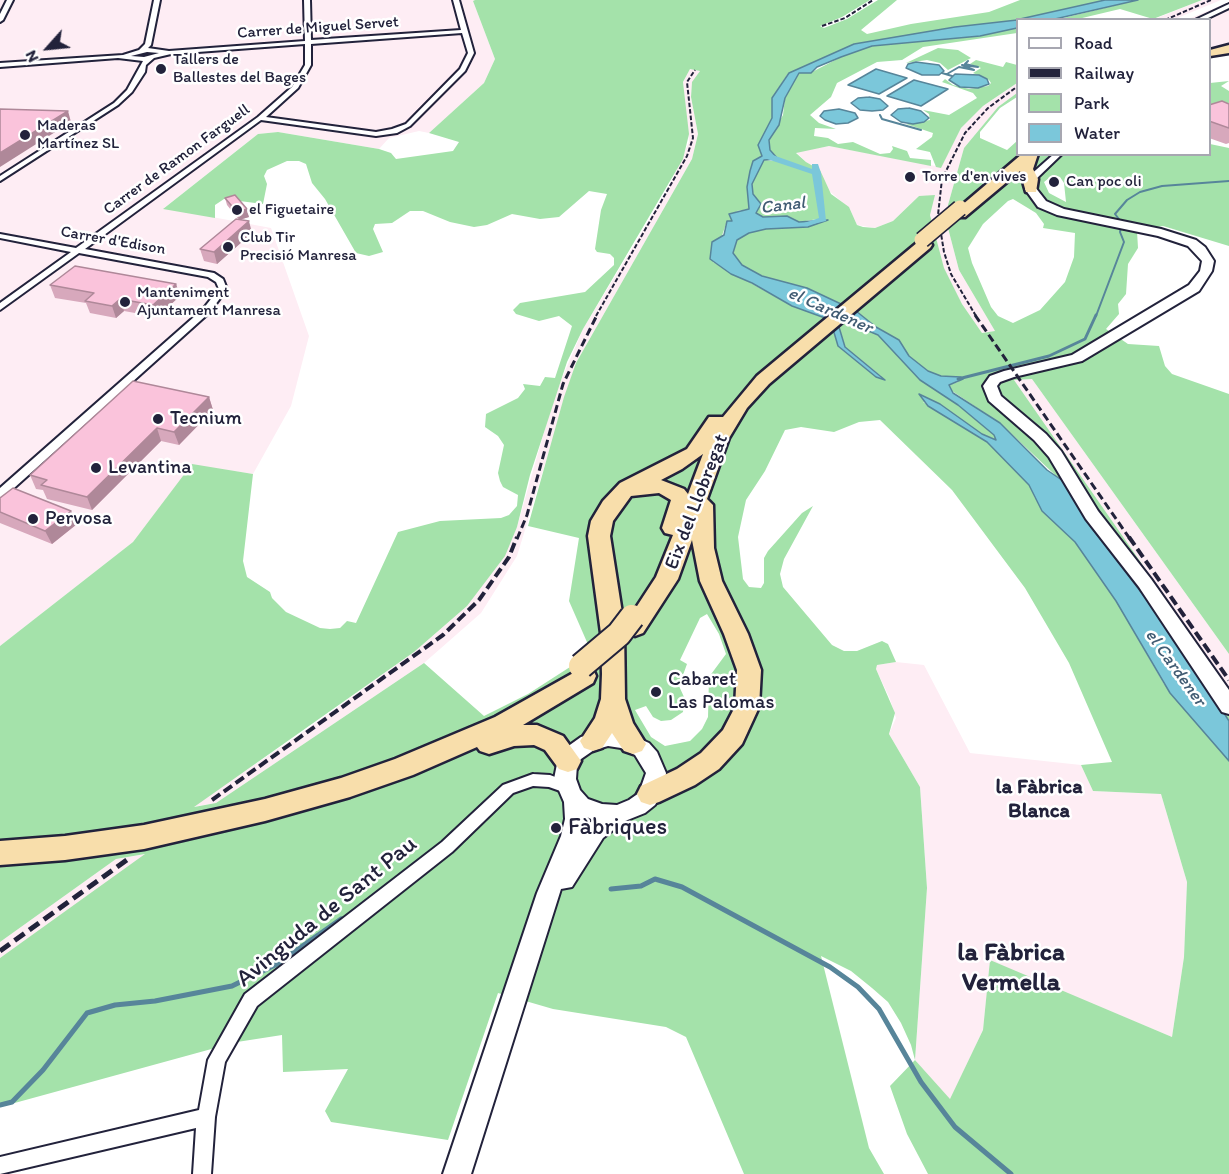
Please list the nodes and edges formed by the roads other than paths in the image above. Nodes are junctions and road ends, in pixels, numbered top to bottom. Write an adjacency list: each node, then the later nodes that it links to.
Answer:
1 (10, 0): 7 (street)
2 (157, 0): 12 (street)
3 (307, 0): 9 (street, Carrer de Ramon Farguell)
4 (456, 0): 8 (street)
5 (1229, 6): 6 (street)
6 (1202, 18)
7 (0, 20)
8 (466, 31): 9 (street, Carrer de Miguel Servet); 15 (street)
9 (309, 42): 12 (street, Carrer de Miguel Servet); 15 (street, Carrer de Ramon Farguell)
10 (1211, 46): 11 (highway)
11 (1229, 49): 13 (highway)
12 (145, 54): 14 (street, Carrer de Miguel Servet); 20 (street)
13 (1211, 54)
14 (0, 64)
15 (260, 118): 23 (street, Carrer de Ramon Farguell)
16 (1025, 156): 19 (highway)
17 (1027, 156): 21 (highway)
18 (1057, 156): 21 (street)
19 (1002, 177): 21 (highway); 25 (highway)
20 (0, 179)
21 (1029, 182): 34 (street)
22 (0, 236): 23 (street, Carrer d'Edison)
23 (77, 250): 24 (street, Carrer de Ramon Farguell); 28 (street, Carrer d'Edison)
24 (0, 307)
25 (760, 379): 26 (highway, Eix del Llobregat); 27 (highway, Eix del Llobregat)
26 (722, 417): 29 (highway); 30 (highway, Eix del Llobregat)
27 (712, 460): 31 (highway, Eix del Llobregat); 38 (highway)
28 (0, 495)
29 (611, 506): 30 (highway); 33 (highway)
30 (668, 556): 31 (highway, Eix del Llobregat)
31 (633, 622): 32 (highway)
32 (583, 671): 40 (highway); 41 (highway)
33 (613, 699): 35 (highway); 36 (highway)
34 (1229, 706)
35 (593, 741): 36 (street); 37 (street)
36 (633, 744): 38 (street)
37 (565, 781): 39 (street); 41 (highway); 42 (street); 43 (street, Avinguda de Sant Pau)
38 (650, 794): 39 (street)
39 (617, 814): 42 (street)
40 (0, 839)
41 (0, 855)
42 (540, 923): 46 (street)
43 (206, 1117): 44 (street); 45 (street, Avinguda de Sant Pau)
44 (0, 1166)
45 (202, 1174)
46 (457, 1174)

